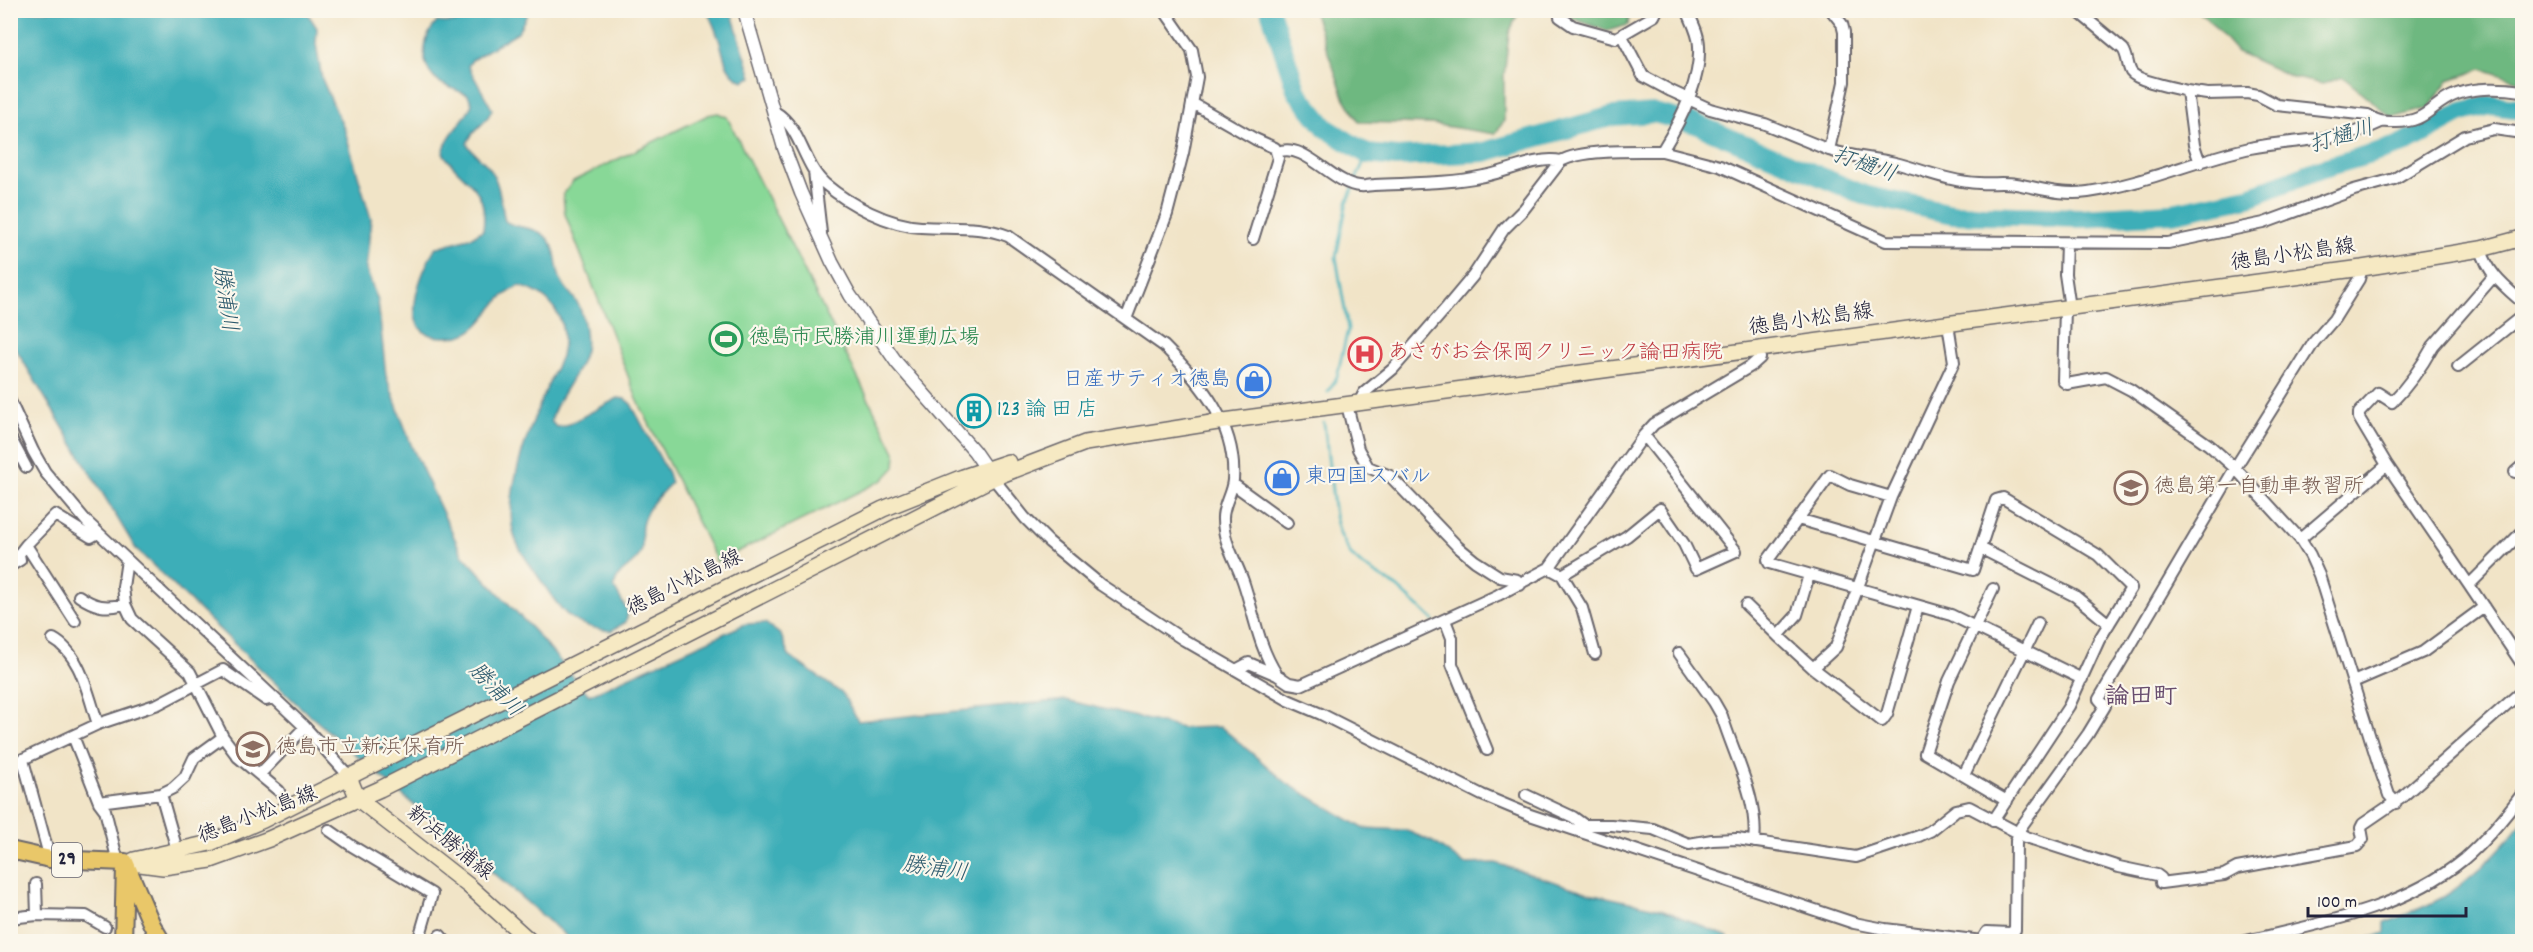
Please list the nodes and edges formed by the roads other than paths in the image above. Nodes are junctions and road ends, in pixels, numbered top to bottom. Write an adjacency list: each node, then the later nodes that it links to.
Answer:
1 (744, 10): 13 (street)
2 (1164, 10): 12 (street)
3 (1657, 10): 8 (street)
4 (1688, 10): 11 (street)
5 (1831, 10): 17 (street)
6 (2076, 10): 9 (street)
7 (1560, 17): 8 (street)
8 (1622, 36): 11 (street)
9 (2187, 91): 14 (street); 20 (street)
10 (2523, 91): 14 (street)
11 (1687, 101): 16 (street); 17 (street)
12 (1192, 104): 18 (street); 32 (street)
13 (775, 112): 21 (street); 22 (street)
14 (2379, 123): 20 (street)
15 (2523, 133): 25 (street)
16 (1663, 149): 19 (street); 25 (street)
17 (1829, 150): 20 (street)
18 (1278, 152): 19 (street); 24 (street)
19 (1561, 161): 37 (street)
20 (2200, 163)
21 (814, 171): 22 (street); 32 (street)
22 (821, 237): 45 (street)
23 (2523, 238): 26 (main road, 徳島小松島線)
24 (1253, 239)
25 (2066, 243): 30 (street)
26 (2481, 249): 27 (main road, 徳島小松島線); 28 (street)
27 (2362, 268): 30 (main road, 徳島小松島線); 44 (street)
28 (2494, 276): 29 (street); 42 (street)
29 (2523, 302)
30 (2067, 308): 33 (main road, 徳島小松島線); 44 (street)
31 (2523, 316): 35 (street)
32 (1126, 319): 38 (street)
33 (1948, 324): 34 (main road, 徳島小松島線); 48 (street)
34 (1758, 350): 37 (main road, 徳島小松島線); 39 (street)
35 (2458, 367)
36 (10, 401): 52 (street)
37 (1353, 404): 38 (main road, 徳島小松島線); 62 (street)
38 (1224, 421): 45 (main road, 徳島小松島線); 47 (street)
39 (1644, 435): 59 (street); 60 (street)
40 (10, 438): 41 (street)
41 (14, 449): 43 (street)
42 (2387, 465): 53 (street); 63 (street)
43 (26, 467)
44 (2235, 468): 53 (street); 113 (street)
45 (989, 473): 46 (main road, 徳島小松島線); 83 (street)
46 (965, 484): 99 (main road, 徳島小松島線); 106 (main road, 徳島小松島線)
47 (1233, 484): 50 (street); 84 (street)
48 (1891, 497): 49 (street); 54 (street)
49 (1798, 519): 54 (street); 61 (street)
50 (1287, 523)
51 (2523, 532): 63 (street)
52 (98, 533): 55 (street); 57 (street)
53 (2300, 539): 86 (street)
54 (1875, 541): 56 (street); 64 (street)
55 (26, 545): 58 (street); 71 (street)
56 (1982, 549): 74 (street); 74 (street)
57 (127, 560): 67 (street); 90 (street)
58 (10, 566)
59 (1549, 568): 60 (street); 62 (street)
60 (1562, 575): 79 (street)
61 (1809, 575): 64 (street); 76 (street)
62 (1520, 585): 72 (street)
63 (2469, 585): 70 (street)
64 (1859, 587): 69 (street); 82 (street)
65 (1993, 589): 75 (street)
66 (80, 596): 67 (street)
67 (125, 604): 88 (street)
68 (1746, 605): 76 (street)
69 (1918, 606): 75 (street); 82 (street)
70 (2484, 607): 81 (street); 86 (street)
71 (68, 617)
72 (1445, 620): 87 (street); 96 (street)
73 (2038, 623): 78 (street)
74 (2109, 624): 85 (street)
75 (1976, 626): 78 (street); 101 (street)
76 (1778, 636): 82 (street)
77 (52, 639): 92 (street)
78 (2024, 650): 85 (street); 101 (street)
79 (1595, 654)
80 (1679, 654): 114 (street)
81 (2523, 664)
82 (1814, 668)
83 (1236, 670): 84 (street); 91 (street)
84 (1277, 675): 87 (street)
85 (2082, 679): 107 (street)
86 (2353, 682): 109 (street)
87 (1289, 683): 91 (street)
88 (196, 685): 90 (street); 92 (street); 95 (street)
89 (2523, 691): 109 (street)
90 (274, 698): 93 (street)
91 (1306, 707): 111 (street)
92 (98, 724): 94 (street)
93 (305, 727): 99 (street); 100 (street)
94 (73, 736): 97 (street); 108 (street)
95 (223, 737): 100 (street); 103 (street)
96 (1486, 750)
97 (23, 760): 98 (street); 117 (street)
98 (10, 765)
99 (354, 772): 106 (main road, 新浜勝浦線); 116 (main road, 徳島小松島線)
100 (260, 774): 102 (street)
101 (1964, 775): 107 (street)
102 (279, 791)
103 (161, 794): 108 (street); 116 (street)
104 (2523, 794): 128 (street)
105 (1526, 795): 111 (street)
106 (358, 799): 118 (main road, 徳島小松島線); 123 (main road, 新浜勝浦線)
107 (2007, 801): 110 (street)
108 (99, 802): 118 (street)
109 (2396, 802): 113 (street)
110 (1993, 822): 113 (street); 114 (street)
111 (1583, 829): 114 (street); 124 (street)
112 (329, 830): 127 (street)
113 (2018, 833): 124 (street)
114 (1754, 842)
115 (10, 850): 117 (main road, 29)
116 (177, 850): 118 (main road, 徳島小松島線)
117 (50, 859): 118 (main road, 29)
118 (121, 862): 125 (main road); 126 (main road)
119 (36, 884): 120 (street)
120 (37, 915): 121 (street); 122 (street)
121 (10, 918)
122 (105, 927)
123 (527, 941)
124 (1986, 941)
125 (123, 942)
126 (162, 942)
127 (418, 942)
128 (2242, 942)

